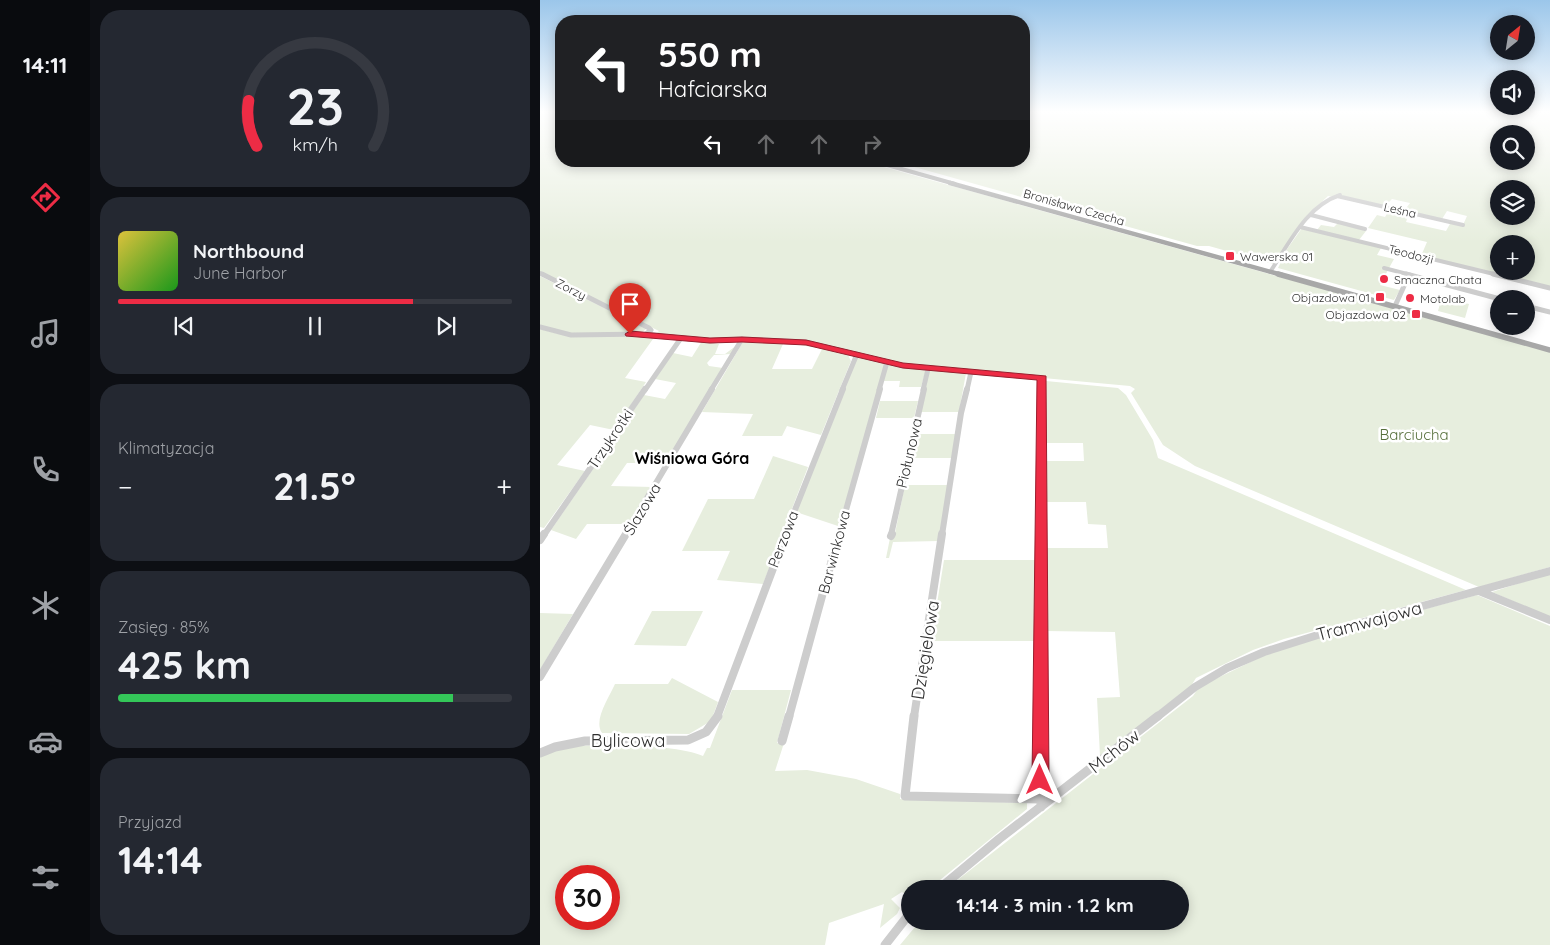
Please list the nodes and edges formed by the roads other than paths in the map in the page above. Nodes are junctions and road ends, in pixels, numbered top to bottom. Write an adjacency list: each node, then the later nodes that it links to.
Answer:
1 (896, 167): 10 (main road, Bronisława Czecha)
2 (903, 167): 10 (main road, Bronisława Czecha)
3 (1349, 194): 4 (street)
4 (1337, 196): 5 (street); 6 (street, Leśna)
5 (1311, 215): 7 (street); 8 (street)
6 (1463, 224)
7 (1300, 227): 10 (street); 13 (street, Teodozji)
8 (1365, 229)
9 (1384, 268): 12 (street)
10 (1271, 270): 15 (main road)
11 (540, 273): 19 (street, Zorzy)
12 (1409, 275): 14 (street); 15 (street)
13 (1550, 288)
14 (1490, 296)
15 (1395, 305): 22 (main road)
16 (1535, 308): 17 (street)
17 (1550, 312)
18 (540, 326): 19 (street)
19 (646, 334): 20 (street)
20 (680, 338): 21 (street); 28 (street, Trzykrotki)
21 (742, 339): 23 (street); 32 (street, Ślazowa)
22 (1550, 348)
23 (857, 354): 24 (street); 34 (street, Perzowa)
24 (887, 362): 25 (street); 35 (street, Barwinkowa)
25 (928, 369): 26 (street); 27 (street, Piołunowa)
26 (971, 372): 37 (street); 37 (street, Dzięgielowa)
27 (891, 536)
28 (540, 540)
29 (1550, 571): 30 (street, Tramwajowa)
30 (1480, 591): 31 (street); 33 (street, Tramwajowa)
31 (1550, 620)
32 (540, 678)
33 (1195, 687): 37 (street, Mchów)
34 (712, 724): 36 (street, Bylicowa)
35 (782, 741)
36 (540, 753)
37 (1041, 803): 38 (street, Mchów)
38 (950, 880)
39 (901, 924): 40 (street)
40 (884, 945)

